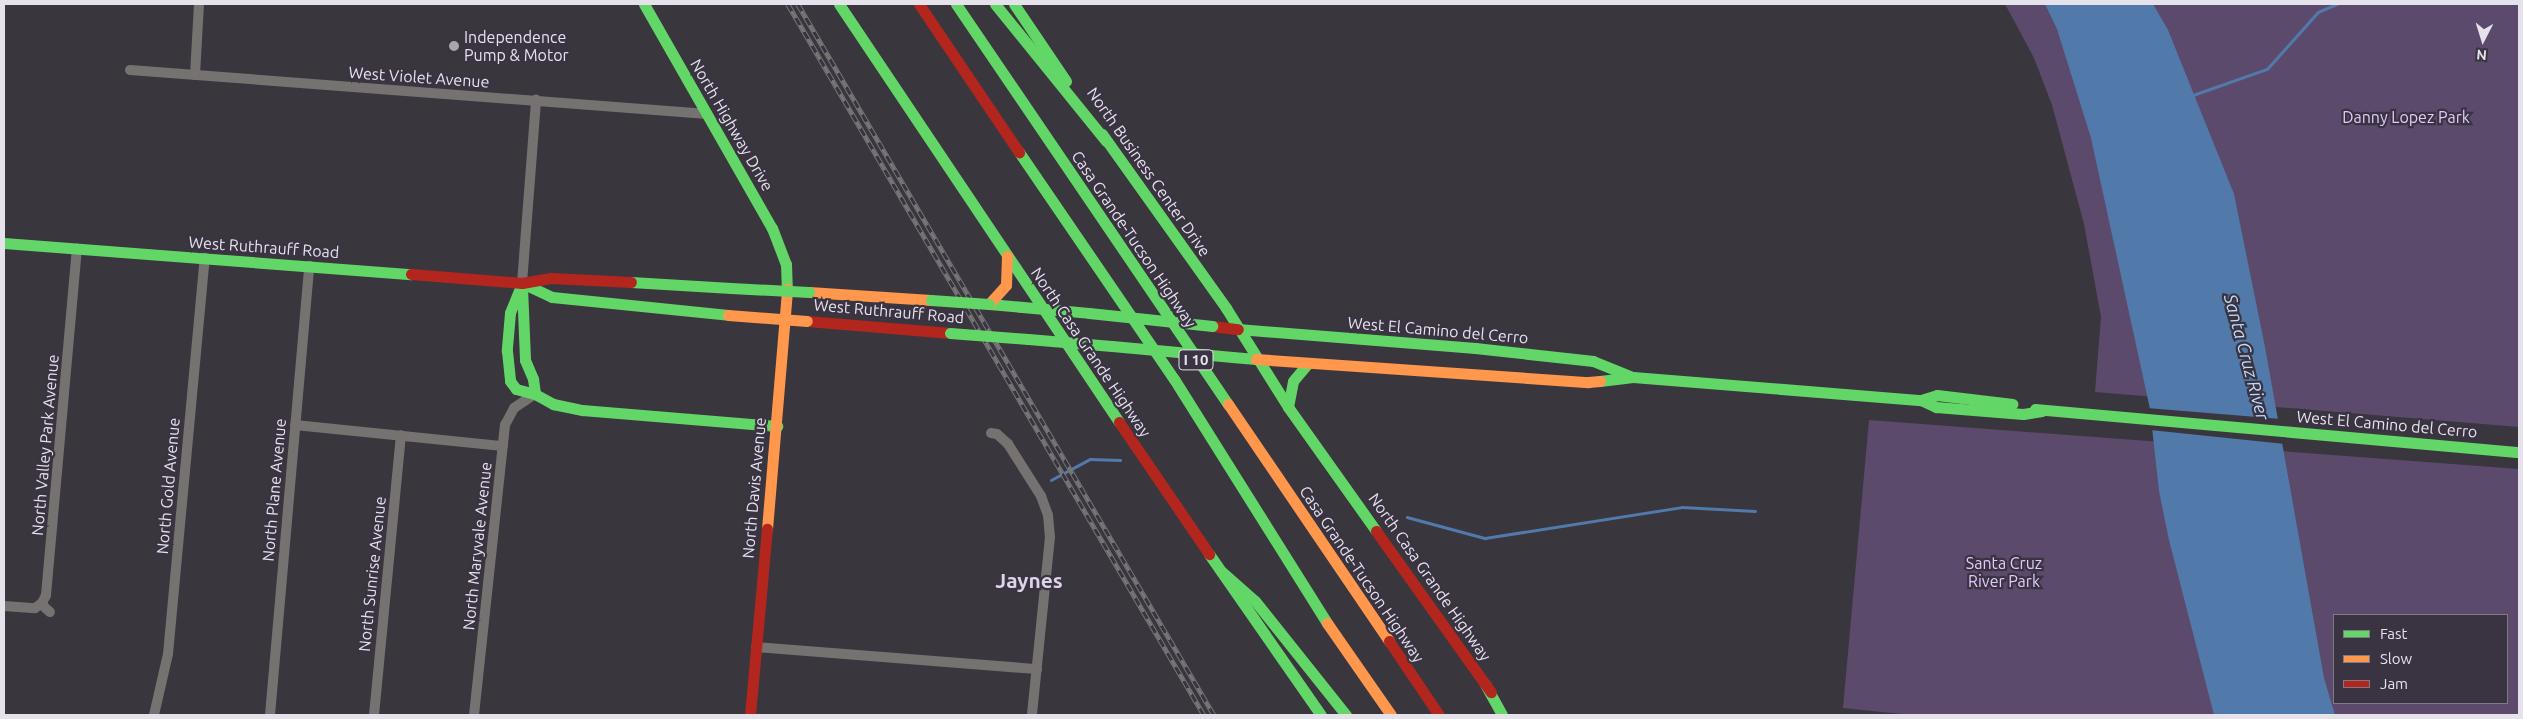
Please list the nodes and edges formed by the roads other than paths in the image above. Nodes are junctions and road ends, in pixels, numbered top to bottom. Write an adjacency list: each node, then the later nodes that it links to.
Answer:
1 (199, 4): 9 (street)
2 (644, 4): 11 (main road, North Highway Drive)
3 (839, 4): 15 (main road, North Casa Grande Highway)
4 (919, 4): 50 (main road, I 10)
5 (956, 4): 51 (main road, Casa Grande-Tucson Highway / I 10)
6 (995, 4): 12 (main road)
7 (1014, 4): 12 (main road, North Business Center Drive)
8 (130, 70): 9 (street, West Violet Avenue)
9 (195, 75): 10 (street, West Violet Avenue)
10 (536, 100): 11 (street, West Violet Avenue); 19 (street)
11 (707, 114): 17 (main road, North Highway Drive)
12 (1106, 141): 22 (main road, North Business Center Drive)
13 (4, 243): 14 (main road, West Ruthrauff Road)
14 (77, 248): 16 (main road, West Ruthrauff Road); 36 (street, North Valley Park Avenue)
15 (1007, 256): 20 (main road); 21 (main road, North Casa Grande Highway)
16 (205, 258): 18 (main road, West Ruthrauff Road); 42 (street, North Gold Avenue)
17 (786, 264): 30 (main road, North Davis Avenue)
18 (309, 266): 19 (main road, West Ruthrauff Road); 29 (street, North Plane Avenue)
19 (522, 284): 20 (main road, West Ruthrauff Road, bridge); 23 (main road, West Ruthrauff Road, bridge); 27 (main road); 27 (main road)
20 (995, 302): 21 (main road, West Ruthrauff Road)
21 (1044, 308): 22 (main road, West Ruthrauff Road, bridge); 23 (main road, North Casa Grande Highway)
22 (1238, 329): 24 (main road, North Business Center Drive); 26 (main road, West El Camino del Cerro)
23 (1065, 342): 24 (main road, West Ruthrauff Road, bridge); 35 (main road, North Casa Grande Highway)
24 (1256, 359): 25 (main road, West El Camino del Cerro); 28 (main road, North Casa Grande Highway)
25 (1308, 363): 26 (main road, West El Camino del Cerro); 28 (main road)
26 (1633, 377): 34 (main road, West El Camino del Cerro)
27 (535, 394): 30 (main road); 33 (street, North Maryvale Avenue)
28 (1288, 406): 41 (main road, North Casa Grande Highway)
29 (295, 425): 32 (street); 43 (street, North Plane Avenue)
30 (776, 426): 39 (main road, North Davis Avenue)
31 (991, 433): 40 (street)
32 (401, 435): 33 (street); 44 (street, North Sunrise Avenue)
33 (503, 446): 45 (street, North Maryvale Avenue)
34 (2519, 452)
35 (1222, 572): 48 (main road, North Casa Grande Highway); 49 (main road)
36 (41, 604): 37 (street); 38 (street)
37 (4, 606)
38 (50, 612)
39 (756, 647): 40 (street); 46 (main road, North Davis Avenue)
40 (1037, 669): 47 (street)
41 (1485, 684): 52 (main road); 53 (main road, North Casa Grande Highway)
42 (154, 715)
43 (270, 715)
44 (374, 715)
45 (474, 715)
46 (750, 715)
47 (1032, 715)
48 (1321, 715)
49 (1346, 715)
50 (1392, 715)
51 (1438, 715)
52 (1502, 715)
53 (1508, 715)

